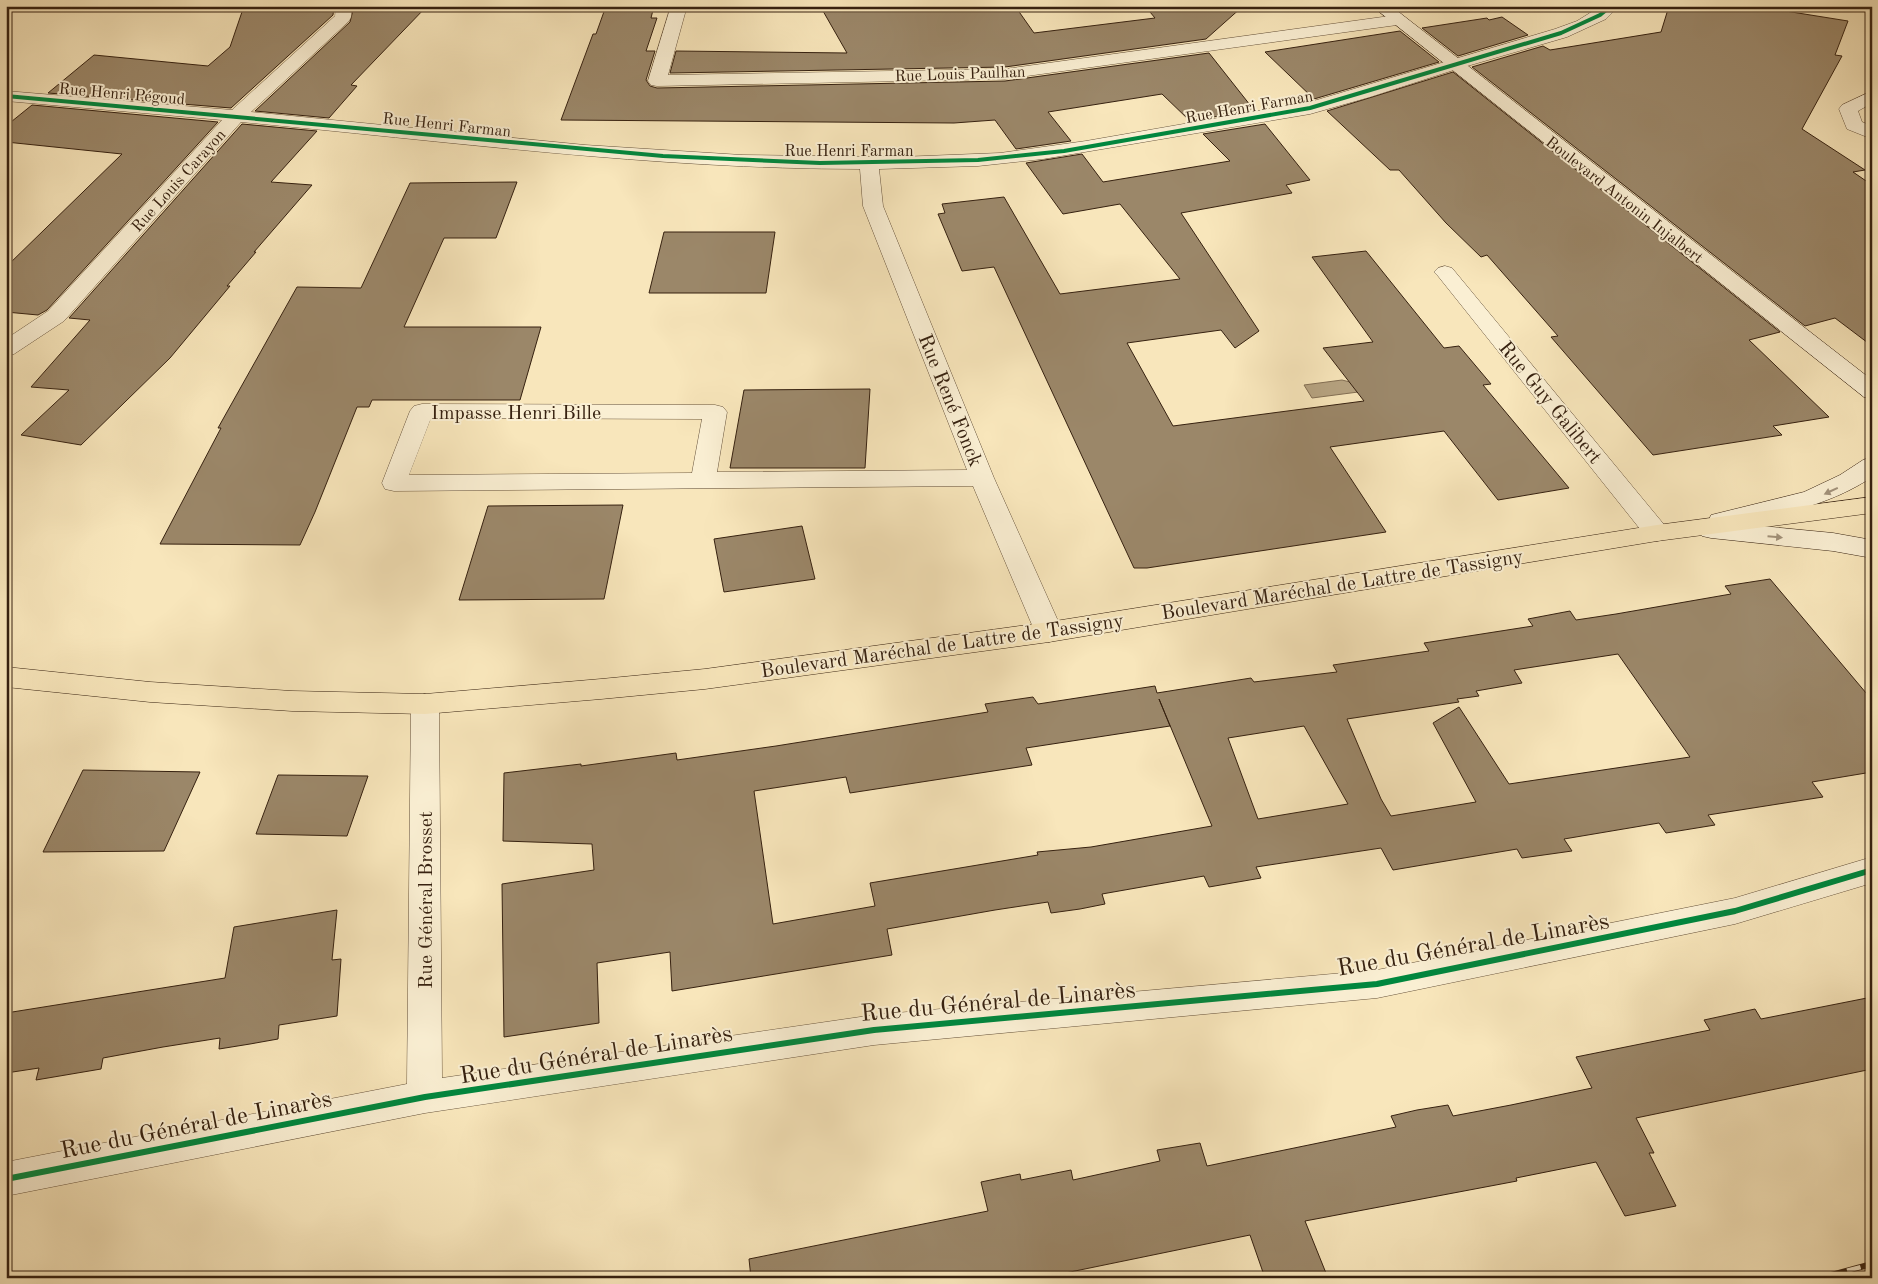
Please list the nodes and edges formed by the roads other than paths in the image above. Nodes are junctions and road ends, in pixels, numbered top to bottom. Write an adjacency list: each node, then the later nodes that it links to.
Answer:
1 (344, 6): 9 (street, Rue Louis Carayon)
2 (679, 6): 5 (street, Rue Louis Paulhan)
3 (1380, 6): 5 (street, Boulevard Antonin Injalbert)
4 (1611, 6): 6 (street, Rue Henri Farman)
5 (1397, 20): 6 (street, Boulevard Antonin Injalbert)
6 (1454, 64): 11 (street, Rue Henri Farman); 14 (street, Boulevard Antonin Injalbert)
7 (6, 96): 9 (street, Rue Henri Pégoud)
8 (1872, 96): 10 (street)
9 (237, 115): 11 (street, Rue Henri Farman); 13 (street, Rue Louis Carayon)
10 (1872, 134)
11 (869, 164): 16 (street, Rue René Fonck)
12 (1445, 272): 20 (street, Rue Guy Galibert)
13 (6, 349)
14 (1872, 392)
15 (1872, 464): 19 (street, one-way to 19)
16 (982, 478): 17 (street, Impasse Henri Bille); 22 (street, Rue René Fonck)
17 (703, 481): 17 (street, Impasse Henri Bille)
18 (1872, 505): 19 (main road, Boulevard Maréchal de Lattre de Tassigny)
19 (1692, 528): 20 (main road, Boulevard Maréchal de Lattre de Tassigny); 21 (street, one-way to 21)
20 (1657, 533): 22 (main road, Boulevard Maréchal de Lattre de Tassigny)
21 (1872, 549)
22 (1048, 632): 24 (main road, Boulevard Maréchal de Lattre de Tassigny)
23 (6, 677): 24 (main road, Boulevard Maréchal de Lattre de Tassigny)
24 (425, 704): 26 (street, Rue Général Brosset)
25 (1872, 870): 26 (street, Rue du Général de Linarès)
26 (425, 1097): 27 (street, Rue du Général de Linarès)
27 (6, 1179)

